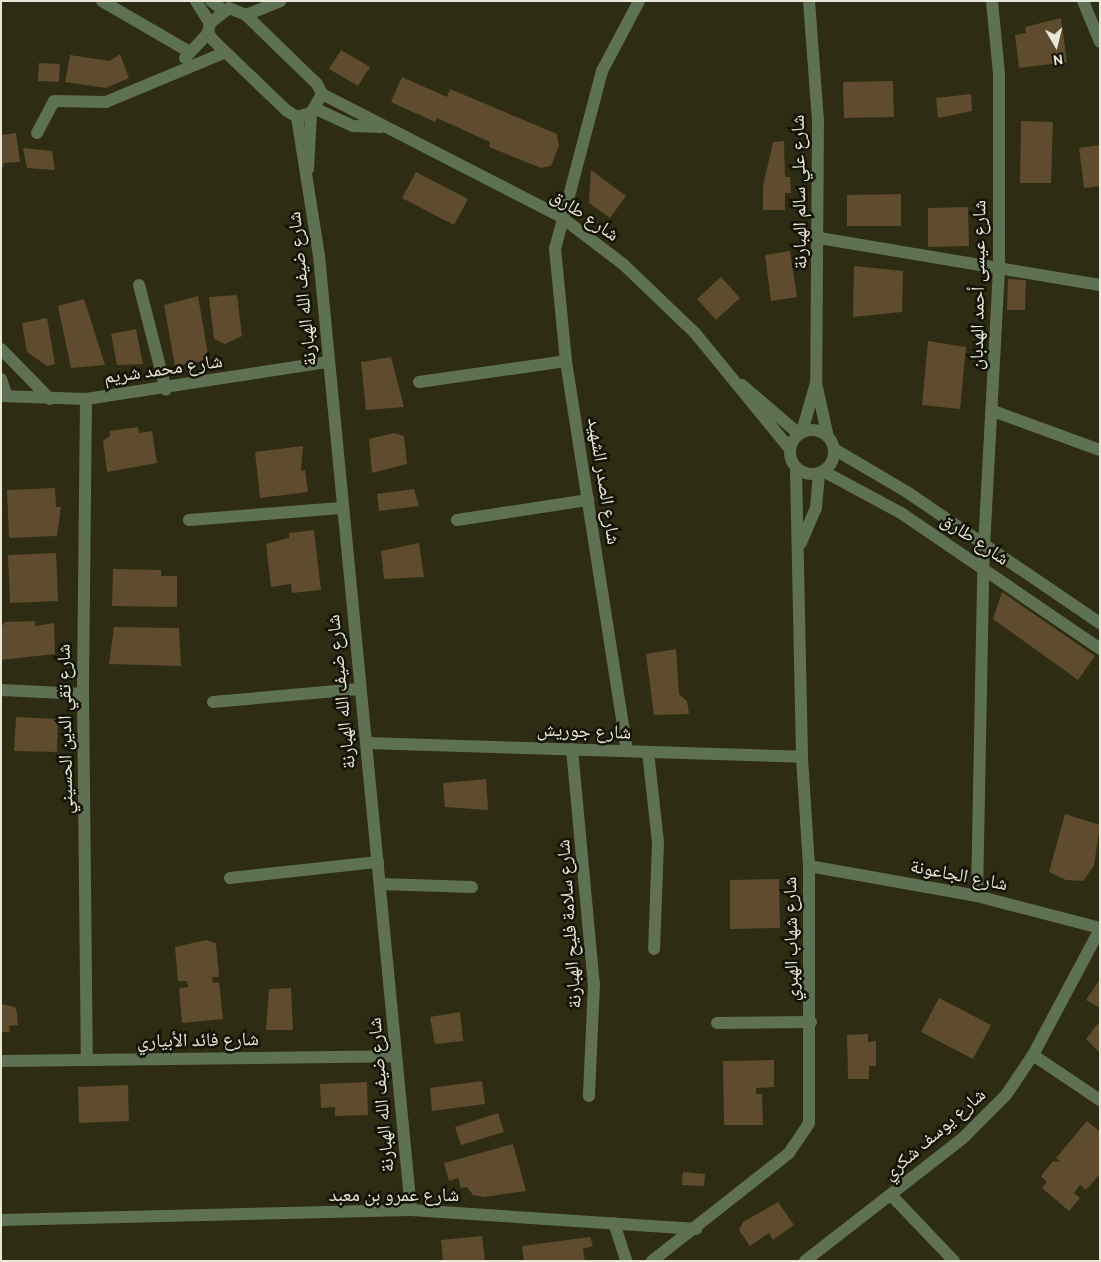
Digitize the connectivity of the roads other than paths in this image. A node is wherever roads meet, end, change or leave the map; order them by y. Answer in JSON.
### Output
{"nodes":[{"id":1,"x":102,"y":1,"type":"edge"},
{"id":2,"x":196,"y":1,"type":"edge"},
{"id":3,"x":211,"y":1,"type":"edge"},
{"id":4,"x":280,"y":1,"type":"edge"},
{"id":5,"x":639,"y":1,"type":"edge"},
{"id":6,"x":809,"y":1,"type":"edge"},
{"id":7,"x":992,"y":1,"type":"edge"},
{"id":8,"x":1082,"y":2,"type":"edge"},
{"id":9,"x":223,"y":10,"type":"junction"},
{"id":10,"x":246,"y":15,"type":"junction"},
{"id":11,"x":209,"y":28,"type":"junction"},
{"id":12,"x":1100,"y":42,"type":"edge"},
{"id":13,"x":188,"y":51,"type":"junction"},
{"id":14,"x":224,"y":52,"type":"junction"},
{"id":15,"x":179,"y":69,"type":"junction"},
{"id":16,"x":322,"y":94,"type":"junction"},
{"id":17,"x":314,"y":111,"type":"junction"},
{"id":18,"x":297,"y":116,"type":"junction"},
{"id":19,"x":381,"y":127,"type":"junction"},
{"id":20,"x":37,"y":133,"type":"dead end"},
{"id":21,"x":308,"y":169,"type":"junction"},
{"id":22,"x":561,"y":216,"type":"junction"},
{"id":23,"x":818,"y":238,"type":"junction"},
{"id":24,"x":999,"y":267,"type":"junction"},
{"id":25,"x":139,"y":285,"type":"dead end"},
{"id":26,"x":1100,"y":285,"type":"edge"},
{"id":27,"x":1,"y":349,"type":"edge"},
{"id":28,"x":566,"y":361,"type":"junction"},
{"id":29,"x":328,"y":362,"type":"junction"},
{"id":30,"x":1,"y":379,"type":"edge"},
{"id":31,"x":735,"y":379,"type":"junction"},
{"id":32,"x":419,"y":382,"type":"dead end"},
{"id":33,"x":816,"y":383,"type":"junction"},
{"id":34,"x":166,"y":390,"type":"junction"},
{"id":35,"x":4,"y":396,"type":"edge"},
{"id":36,"x":50,"y":399,"type":"junction"},
{"id":37,"x":86,"y":399,"type":"junction"},
{"id":38,"x":994,"y":411,"type":"junction"},
{"id":39,"x":801,"y":433,"type":"junction"},
{"id":40,"x":828,"y":436,"type":"junction"},
{"id":41,"x":790,"y":449,"type":"junction"},
{"id":42,"x":834,"y":449,"type":"junction"},
{"id":43,"x":1100,"y":450,"type":"edge"},
{"id":44,"x":796,"y":468,"type":"junction"},
{"id":45,"x":821,"y":472,"type":"junction"},
{"id":46,"x":588,"y":500,"type":"junction"},
{"id":47,"x":341,"y":508,"type":"junction"},
{"id":48,"x":189,"y":520,"type":"dead end"},
{"id":49,"x":457,"y":520,"type":"dead end"},
{"id":50,"x":801,"y":543,"type":"junction"},
{"id":51,"x":984,"y":546,"type":"junction"},
{"id":52,"x":986,"y":569,"type":"junction"},
{"id":53,"x":1100,"y":623,"type":"edge"},
{"id":54,"x":1100,"y":649,"type":"edge"},
{"id":55,"x":358,"y":689,"type":"junction"},
{"id":56,"x":1,"y":690,"type":"edge"},
{"id":57,"x":82,"y":694,"type":"junction"},
{"id":58,"x":214,"y":702,"type":"dead end"},
{"id":59,"x":366,"y":742,"type":"junction"},
{"id":60,"x":572,"y":749,"type":"junction"},
{"id":61,"x":627,"y":751,"type":"junction"},
{"id":62,"x":648,"y":752,"type":"junction"},
{"id":63,"x":802,"y":757,"type":"junction"},
{"id":64,"x":378,"y":862,"type":"junction"},
{"id":65,"x":809,"y":866,"type":"junction"},
{"id":66,"x":230,"y":878,"type":"dead end"},
{"id":67,"x":381,"y":884,"type":"junction"},
{"id":68,"x":472,"y":887,"type":"dead end"},
{"id":69,"x":977,"y":896,"type":"junction"},
{"id":70,"x":1100,"y":928,"type":"edge"},
{"id":71,"x":654,"y":949,"type":"dead end"},
{"id":72,"x":811,"y":1022,"type":"junction"},
{"id":73,"x":717,"y":1023,"type":"dead end"},
{"id":74,"x":395,"y":1056,"type":"junction"},
{"id":75,"x":1033,"y":1056,"type":"junction"},
{"id":76,"x":87,"y":1060,"type":"junction"},
{"id":77,"x":1,"y":1061,"type":"edge"},
{"id":78,"x":589,"y":1096,"type":"dead end"},
{"id":79,"x":1100,"y":1100,"type":"edge"},
{"id":80,"x":892,"y":1195,"type":"junction"},
{"id":81,"x":411,"y":1210,"type":"junction"},
{"id":82,"x":1,"y":1220,"type":"edge"},
{"id":83,"x":614,"y":1223,"type":"junction"},
{"id":84,"x":696,"y":1229,"type":"junction"},
{"id":85,"x":626,"y":1261,"type":"edge"},
{"id":86,"x":652,"y":1261,"type":"edge"},
{"id":87,"x":805,"y":1261,"type":"edge"},
{"id":88,"x":954,"y":1261,"type":"edge"}],
"edges":[{"from":1,"to":13,"type":"street"},
{"from":2,"to":11,"type":"street"},
{"from":3,"to":9,"type":"street"},
{"from":4,"to":10,"type":"street"},
{"from":5,"to":22,"type":"street","name":"شارع الصدر الشهيد"},
{"from":6,"to":23,"type":"street","name":"شارع علي سالم الهبارنة"},
{"from":7,"to":24,"type":"street","name":"شارع عيسى أحمد الهدبان"},
{"from":8,"to":12,"type":"street"},
{"from":9,"to":10,"type":"street"},
{"from":9,"to":11,"type":"street"},
{"from":10,"to":16,"type":"street","name":"شارع طارق"},
{"from":11,"to":13,"type":"street"},
{"from":11,"to":14,"type":"street"},
{"from":13,"to":15,"type":"street"},
{"from":14,"to":15,"type":"street"},
{"from":14,"to":18,"type":"street"},
{"from":15,"to":20,"type":"street"},
{"from":16,"to":17,"type":"street"},
{"from":16,"to":19,"type":"street","name":"شارع طارق"},
{"from":17,"to":18,"type":"street"},
{"from":17,"to":19,"type":"street","name":"شارع طارق"},
{"from":17,"to":21,"type":"street","name":"شارع ضيف الله الهبارنة"},
{"from":18,"to":21,"type":"street","name":"شارع ضيف الله الهبارنة"},
{"from":19,"to":22,"type":"street","name":"شارع طارق"},
{"from":21,"to":29,"type":"street","name":"شارع ضيف الله الهبارنة"},
{"from":22,"to":28,"type":"street","name":"شارع الصدر الشهيد"},
{"from":22,"to":31,"type":"street","name":"شارع طارق"},
{"from":23,"to":24,"type":"street"},
{"from":23,"to":33,"type":"street","name":"شارع علي سالم الهبارنة"},
{"from":24,"to":26,"type":"street"},
{"from":24,"to":38,"type":"street","name":"شارع عيسى أحمد الهدبان"},
{"from":25,"to":34,"type":"street"},
{"from":27,"to":36,"type":"street"},
{"from":28,"to":32,"type":"street"},
{"from":28,"to":46,"type":"street","name":"شارع الصدر الشهيد"},
{"from":29,"to":34,"type":"street","name":"شارع محمد شريم"},
{"from":29,"to":47,"type":"street","name":"شارع ضيف الله الهبارنة"},
{"from":30,"to":35,"type":"street"},
{"from":31,"to":39,"type":"street","name":"شارع طارق"},
{"from":31,"to":41,"type":"street","name":"شارع طارق"},
{"from":33,"to":39,"type":"street","name":"شارع علي سالم الهبارنة"},
{"from":33,"to":40,"type":"street","name":"شارع علي سالم الهبارنة"},
{"from":34,"to":37,"type":"street","name":"شارع محمد شريم"},
{"from":35,"to":36,"type":"street","name":"شارع محمد شريم"},
{"from":36,"to":37,"type":"street","name":"شارع محمد شريم"},
{"from":37,"to":57,"type":"street","name":"شارع تقي الدين الحسيني"},
{"from":38,"to":43,"type":"street"},
{"from":38,"to":51,"type":"street","name":"شارع عيسى أحمد الهدبان"},
{"from":39,"to":40,"type":"street"},
{"from":39,"to":41,"type":"street"},
{"from":40,"to":42,"type":"street"},
{"from":41,"to":44,"type":"street"},
{"from":42,"to":45,"type":"street"},
{"from":42,"to":51,"type":"street","name":"شارع طارق"},
{"from":44,"to":45,"type":"street"},
{"from":44,"to":50,"type":"street","name":"شارع شهاب الهبري"},
{"from":45,"to":50,"type":"street","name":"شارع شهاب الهبري"},
{"from":45,"to":52,"type":"street","name":"شارع طارق"},
{"from":46,"to":49,"type":"street"},
{"from":46,"to":61,"type":"street","name":"شارع الصدر الشهيد"},
{"from":47,"to":48,"type":"street"},
{"from":47,"to":55,"type":"street","name":"شارع ضيف الله الهبارنة"},
{"from":50,"to":63,"type":"street","name":"شارع شهاب الهبري"},
{"from":51,"to":52,"type":"street","name":"شارع عيسى أحمد الهدبان"},
{"from":51,"to":53,"type":"street","name":"شارع طارق"},
{"from":52,"to":54,"type":"street","name":"شارع طارق"},
{"from":52,"to":69,"type":"street","name":"شارع عيسى أحمد الهدبان"},
{"from":55,"to":58,"type":"street"},
{"from":55,"to":59,"type":"street","name":"شارع ضيف الله الهبارنة"},
{"from":56,"to":57,"type":"street"},
{"from":57,"to":76,"type":"street","name":"شارع تقي الدين الحسيني"},
{"from":59,"to":60,"type":"street","name":"شارع جوريش"},
{"from":59,"to":64,"type":"street","name":"شارع ضيف الله الهبارنة"},
{"from":60,"to":61,"type":"street","name":"شارع جوريش"},
{"from":60,"to":78,"type":"street","name":"شارع سلامة فليح الهبارنة"},
{"from":61,"to":62,"type":"street","name":"شارع جوريش"},
{"from":62,"to":63,"type":"street","name":"شارع جوريش"},
{"from":62,"to":71,"type":"street"},
{"from":63,"to":65,"type":"street","name":"شارع شهاب الهبري"},
{"from":64,"to":66,"type":"street"},
{"from":64,"to":67,"type":"street","name":"شارع ضيف الله الهبارنة"},
{"from":65,"to":69,"type":"street","name":"شارع الجاعونة"},
{"from":65,"to":72,"type":"street","name":"شارع شهاب الهبري"},
{"from":67,"to":68,"type":"street"},
{"from":67,"to":74,"type":"street","name":"شارع ضيف الله الهبارنة"},
{"from":69,"to":70,"type":"street","name":"شارع الجاعونة"},
{"from":70,"to":75,"type":"street","name":"شارع يوسف شكري"},
{"from":72,"to":73,"type":"street"},
{"from":72,"to":84,"type":"street","name":"شارع شهاب الهبري"},
{"from":74,"to":76,"type":"street","name":"شارع فائد الأبياري"},
{"from":74,"to":81,"type":"street","name":"شارع ضيف الله الهبارنة"},
{"from":75,"to":79,"type":"street"},
{"from":75,"to":80,"type":"street","name":"شارع يوسف شكري"},
{"from":76,"to":77,"type":"street","name":"شارع فائد الأبياري"},
{"from":80,"to":87,"type":"street","name":"شارع يوسف شكري"},
{"from":80,"to":88,"type":"street"},
{"from":81,"to":82,"type":"street","name":"شارع عمرو بن معبد"},
{"from":81,"to":83,"type":"street","name":"شارع عمرو بن معبد"},
{"from":83,"to":84,"type":"street","name":"شارع عمرو بن معبد"},
{"from":83,"to":85,"type":"street"},
{"from":84,"to":86,"type":"street","name":"شارع شهاب الهبري"}]}
